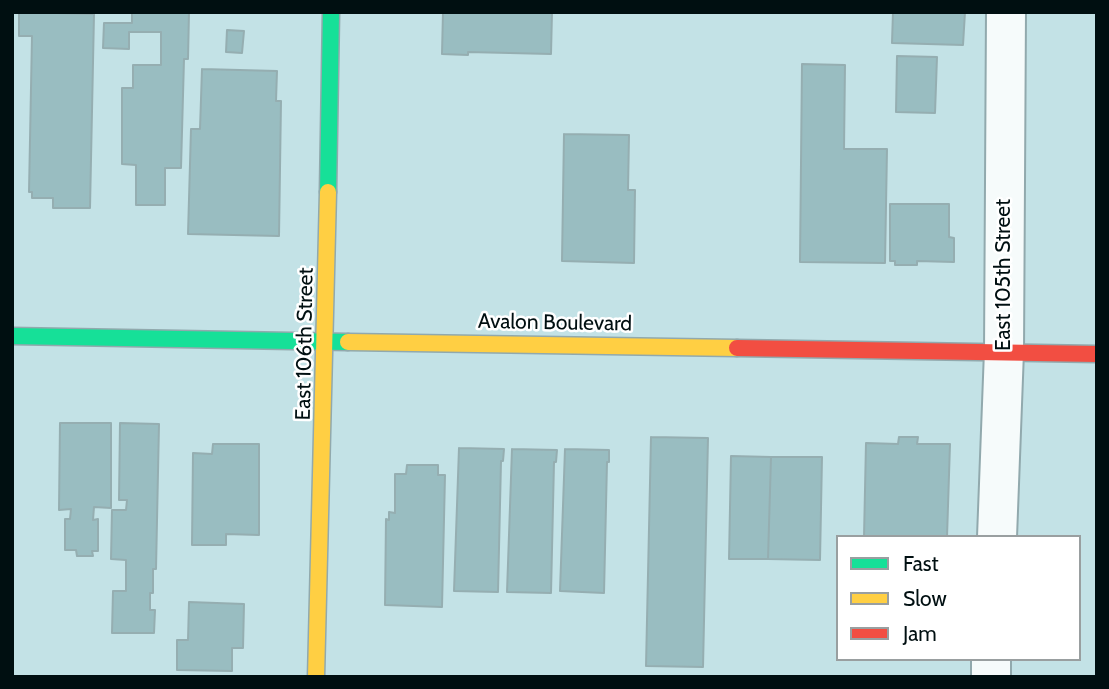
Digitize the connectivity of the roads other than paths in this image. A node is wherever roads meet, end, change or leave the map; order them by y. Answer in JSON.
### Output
{"nodes":[{"id":1,"x":331,"y":12,"type":"edge"},
{"id":2,"x":1006,"y":12,"type":"edge"},
{"id":3,"x":12,"y":336,"type":"edge"},
{"id":4,"x":326,"y":340,"type":"junction"},
{"id":5,"x":1004,"y":351,"type":"junction"},
{"id":6,"x":1097,"y":354,"type":"edge"},
{"id":7,"x":996,"y":535,"type":"edge"},
{"id":8,"x":316,"y":677,"type":"edge"}],
"edges":[{"from":1,"to":4,"type":"main road","name":"East 106th Street"},
{"from":2,"to":5,"type":"street","name":"East 105th Street"},
{"from":3,"to":4,"type":"main road","name":"Avalon Boulevard"},
{"from":4,"to":5,"type":"main road","name":"Avalon Boulevard"},
{"from":4,"to":8,"type":"main road","name":"East 106th Street"},
{"from":5,"to":6,"type":"main road","name":"Avalon Boulevard"},
{"from":5,"to":7,"type":"street","name":"East 105th Street"}]}
